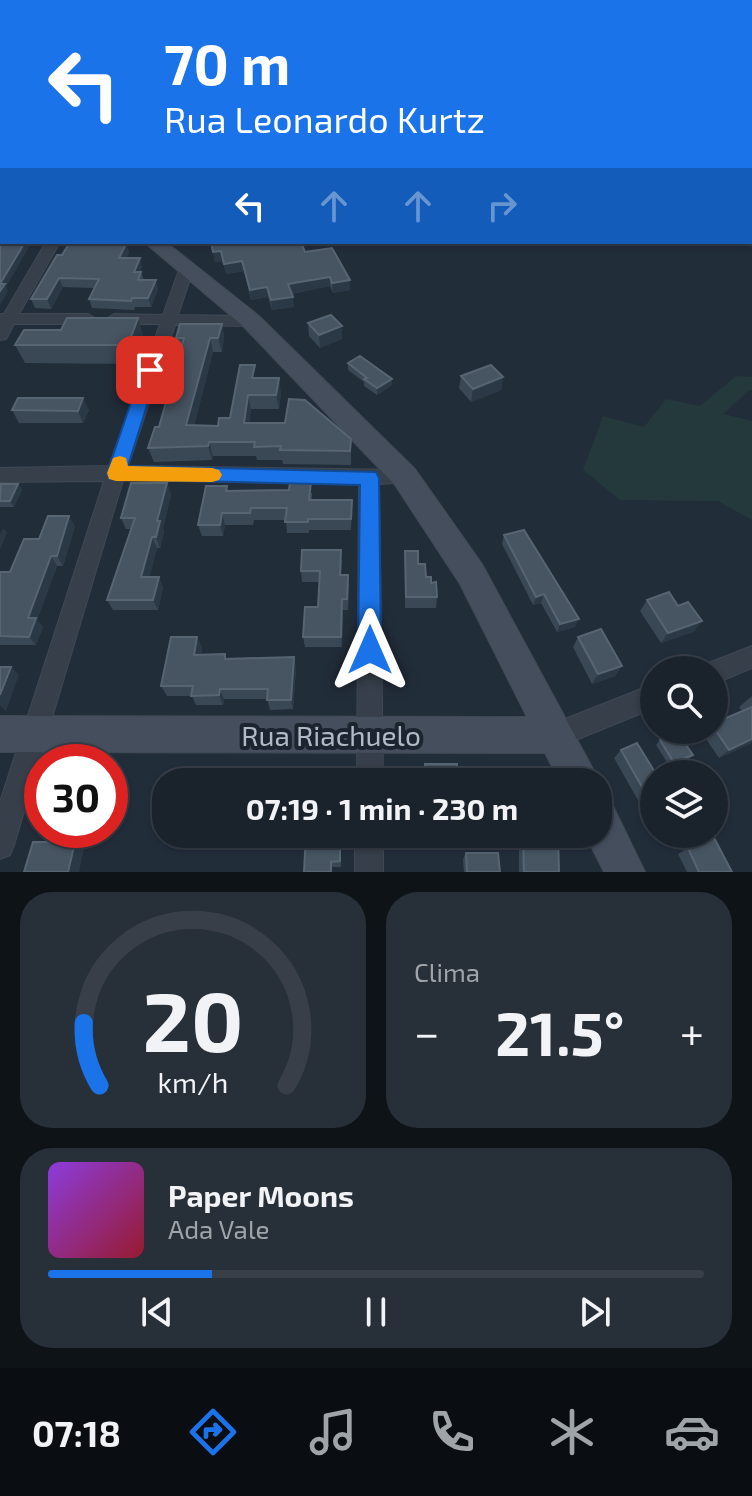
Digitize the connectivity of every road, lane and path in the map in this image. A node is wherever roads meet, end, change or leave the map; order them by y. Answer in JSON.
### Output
{"nodes":[{"id":1,"x":52,"y":244,"type":"edge"},
{"id":2,"x":156,"y":244,"type":"edge"},
{"id":3,"x":186,"y":270,"type":"junction"},
{"id":4,"x":5,"y":318,"type":"edge"},
{"id":5,"x":167,"y":319,"type":"junction"},
{"id":6,"x":251,"y":321,"type":"junction"},
{"id":7,"x":0,"y":335,"type":"edge"},
{"id":8,"x":116,"y":473,"type":"junction"},
{"id":9,"x":0,"y":475,"type":"edge"},
{"id":10,"x":405,"y":477,"type":"junction"},
{"id":11,"x":369,"y":478,"type":"junction"},
{"id":12,"x":752,"y":657,"type":"edge"},
{"id":13,"x":728,"y":666,"type":"edge"},
{"id":14,"x":640,"y":702,"type":"edge"},
{"id":15,"x":0,"y":734,"type":"edge"},
{"id":16,"x":37,"y":734,"type":"junction"},
{"id":17,"x":556,"y":735,"type":"junction"},
{"id":18,"x":370,"y":737,"type":"junction"},
{"id":19,"x":370,"y":768,"type":"edge"},
{"id":20,"x":573,"y":768,"type":"edge"},
{"id":21,"x":0,"y":845,"type":"edge"},
{"id":22,"x":612,"y":846,"type":"edge"},
{"id":23,"x":369,"y":848,"type":"edge"},
{"id":24,"x":369,"y":872,"type":"edge"},
{"id":25,"x":625,"y":872,"type":"edge"}],
"edges":[{"from":1,"to":4,"type":"street"},
{"from":2,"to":3,"type":"street"},
{"from":3,"to":5,"type":"street"},
{"from":3,"to":6,"type":"street"},
{"from":4,"to":5,"type":"street"},
{"from":4,"to":7,"type":"street"},
{"from":5,"to":6,"type":"street"},
{"from":5,"to":8,"type":"street"},
{"from":6,"to":10,"type":"street"},
{"from":8,"to":9,"type":"street"},
{"from":8,"to":11,"type":"street"},
{"from":8,"to":16,"type":"street"},
{"from":10,"to":11,"type":"street"},
{"from":10,"to":17,"type":"street"},
{"from":11,"to":18,"type":"street"},
{"from":12,"to":13,"type":"street"},
{"from":14,"to":17,"type":"street","name":"Rua Riachuelo"},
{"from":15,"to":16,"type":"street","name":"Rua Riachuelo"},
{"from":16,"to":18,"type":"street","name":"Rua Riachuelo"},
{"from":16,"to":21,"type":"street"},
{"from":17,"to":18,"type":"street","name":"Rua Riachuelo"},
{"from":17,"to":20,"type":"street"},
{"from":18,"to":19,"type":"street"},
{"from":22,"to":25,"type":"street"},
{"from":23,"to":24,"type":"street"}]}
